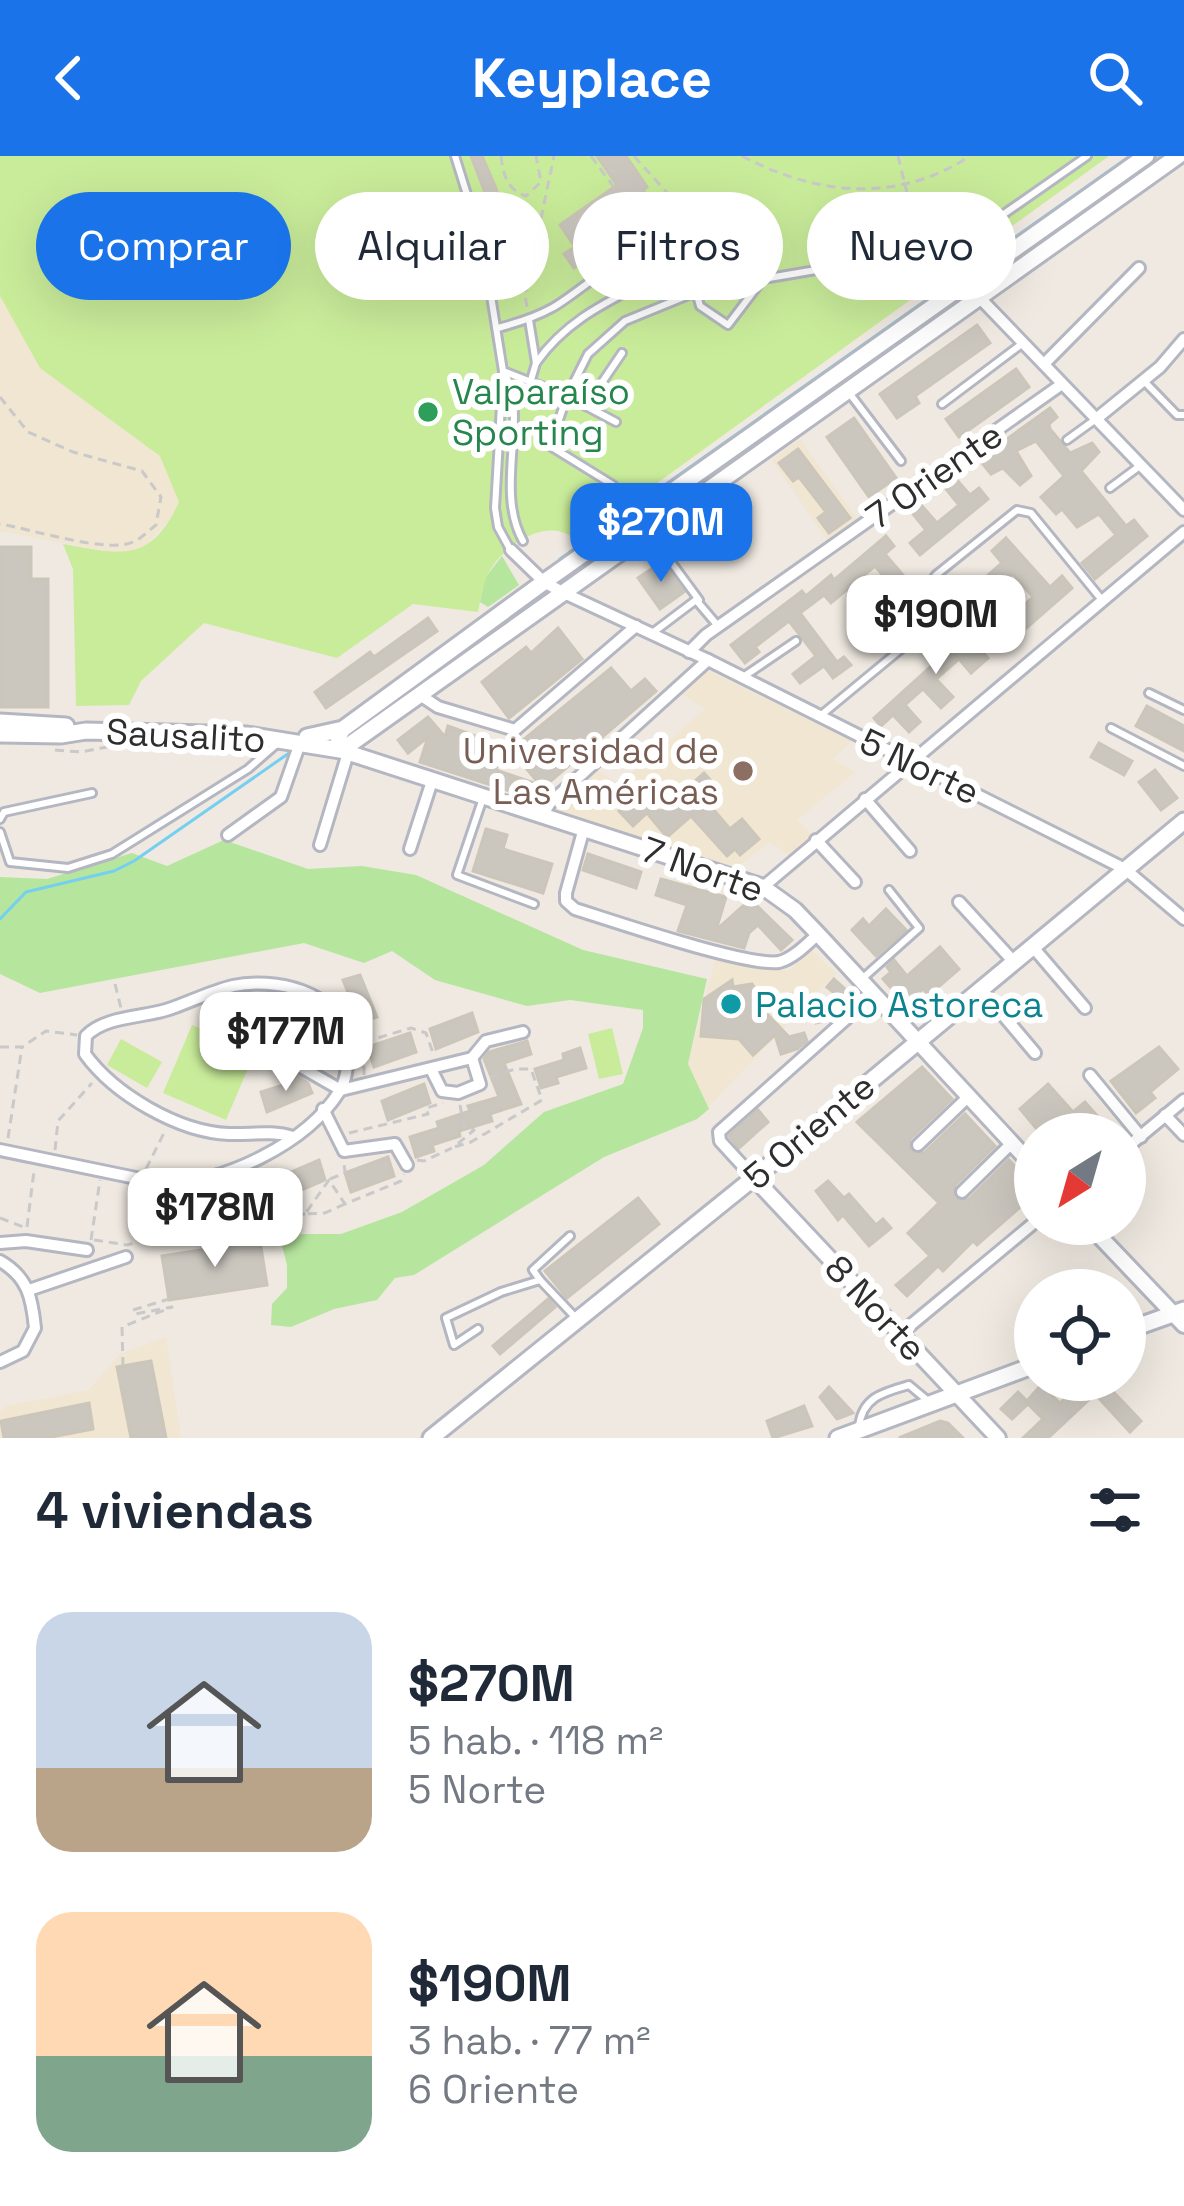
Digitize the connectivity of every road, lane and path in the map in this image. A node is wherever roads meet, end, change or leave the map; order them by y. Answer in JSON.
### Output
{"nodes":[{"id":1,"x":455,"y":156,"type":"edge"},
{"id":2,"x":500,"y":156,"type":"edge"},
{"id":3,"x":536,"y":156,"type":"edge"},
{"id":4,"x":554,"y":156,"type":"edge"},
{"id":5,"x":591,"y":156,"type":"edge"},
{"id":6,"x":634,"y":156,"type":"edge"},
{"id":7,"x":742,"y":156,"type":"edge"},
{"id":8,"x":898,"y":156,"type":"edge"},
{"id":9,"x":970,"y":156,"type":"edge"},
{"id":10,"x":1087,"y":156,"type":"edge"},
{"id":11,"x":1146,"y":156,"type":"edge"},
{"id":12,"x":1178,"y":156,"type":"edge"},
{"id":13,"x":905,"y":187,"type":"junction"},
{"id":14,"x":617,"y":192,"type":"edge"},
{"id":15,"x":668,"y":192,"type":"edge"},
{"id":16,"x":906,"y":192,"type":"edge"},
{"id":17,"x":1016,"y":206,"type":"edge"},
{"id":18,"x":1016,"y":254,"type":"edge"},
{"id":19,"x":1016,"y":259,"type":"edge"},
{"id":20,"x":1139,"y":268,"type":"dead end"},
{"id":21,"x":573,"y":294,"type":"edge"},
{"id":22,"x":606,"y":300,"type":"edge"},
{"id":23,"x":677,"y":300,"type":"edge"},
{"id":24,"x":698,"y":300,"type":"edge"},
{"id":25,"x":747,"y":300,"type":"edge"},
{"id":26,"x":954,"y":300,"type":"edge"},
{"id":27,"x":957,"y":300,"type":"edge"},
{"id":28,"x":983,"y":300,"type":"edge"},
{"id":29,"x":529,"y":320,"type":"junction"},
{"id":30,"x":498,"y":328,"type":"junction"},
{"id":31,"x":1184,"y":339,"type":"edge"},
{"id":32,"x":1024,"y":343,"type":"junction"},
{"id":33,"x":622,"y":353,"type":"dead end"},
{"id":34,"x":536,"y":363,"type":"junction"},
{"id":35,"x":1044,"y":364,"type":"junction"},
{"id":36,"x":503,"y":371,"type":"junction"},
{"id":37,"x":531,"y":380,"type":"junction"},
{"id":38,"x":1144,"y":380,"type":"junction"},
{"id":39,"x":1062,"y":384,"type":"junction"},
{"id":40,"x":848,"y":392,"type":"junction"},
{"id":41,"x":567,"y":396,"type":"junction"},
{"id":42,"x":0,"y":397,"type":"edge"},
{"id":43,"x":943,"y":404,"type":"dead end"},
{"id":44,"x":586,"y":406,"type":"junction"},
{"id":45,"x":1184,"y":416,"type":"edge"},
{"id":46,"x":1096,"y":419,"type":"junction"},
{"id":47,"x":616,"y":422,"type":"dead end"},
{"id":48,"x":1067,"y":440,"type":"dead end"},
{"id":49,"x":902,"y":460,"type":"dead end"},
{"id":50,"x":1141,"y":465,"type":"junction"},
{"id":51,"x":614,"y":485,"type":"dead end"},
{"id":52,"x":1109,"y":488,"type":"dead end"},
{"id":53,"x":1182,"y":504,"type":"edge"},
{"id":54,"x":0,"y":524,"type":"edge"},
{"id":55,"x":1184,"y":532,"type":"edge"},
{"id":56,"x":523,"y":541,"type":"joint"},
{"id":57,"x":511,"y":550,"type":"joint"},
{"id":58,"x":664,"y":551,"type":"dead end"},
{"id":59,"x":523,"y":558,"type":"junction"},
{"id":60,"x":544,"y":581,"type":"junction"},
{"id":61,"x":564,"y":593,"type":"junction"},
{"id":62,"x":1102,"y":599,"type":"junction"},
{"id":63,"x":699,"y":600,"type":"junction"},
{"id":64,"x":636,"y":626,"type":"junction"},
{"id":65,"x":718,"y":626,"type":"junction"},
{"id":66,"x":651,"y":634,"type":"junction"},
{"id":67,"x":796,"y":641,"type":"dead end"},
{"id":68,"x":689,"y":652,"type":"junction"},
{"id":69,"x":708,"y":660,"type":"junction"},
{"id":70,"x":742,"y":677,"type":"junction"},
{"id":71,"x":1149,"y":693,"type":"dead end"},
{"id":72,"x":423,"y":697,"type":"junction"},
{"id":73,"x":1184,"y":710,"type":"edge"},
{"id":74,"x":820,"y":716,"type":"junction"},
{"id":75,"x":0,"y":722,"type":"edge"},
{"id":76,"x":1112,"y":728,"type":"dead end"},
{"id":77,"x":343,"y":729,"type":"junction"},
{"id":78,"x":86,"y":731,"type":"junction"},
{"id":79,"x":0,"y":734,"type":"edge"},
{"id":80,"x":289,"y":740,"type":"junction"},
{"id":81,"x":344,"y":751,"type":"junction"},
{"id":82,"x":910,"y":760,"type":"junction"},
{"id":83,"x":1184,"y":766,"type":"edge"},
{"id":84,"x":432,"y":781,"type":"junction"},
{"id":85,"x":92,"y":793,"type":"dead end"},
{"id":86,"x":483,"y":797,"type":"junction"},
{"id":87,"x":865,"y":799,"type":"junction"},
{"id":88,"x":542,"y":816,"type":"junction"},
{"id":89,"x":0,"y":818,"type":"edge"},
{"id":90,"x":1184,"y":820,"type":"edge"},
{"id":91,"x":584,"y":828,"type":"junction"},
{"id":92,"x":0,"y":832,"type":"edge"},
{"id":93,"x":228,"y":835,"type":"dead end"},
{"id":94,"x":816,"y":841,"type":"junction"},
{"id":95,"x":320,"y":845,"type":"dead end"},
{"id":96,"x":410,"y":849,"type":"dead end"},
{"id":97,"x":910,"y":850,"type":"dead end"},
{"id":98,"x":1125,"y":869,"type":"junction"},
{"id":99,"x":855,"y":882,"type":"dead end"},
{"id":100,"x":763,"y":887,"type":"junction"},
{"id":101,"x":889,"y":890,"type":"dead end"},
{"id":102,"x":959,"y":902,"type":"dead end"},
{"id":103,"x":534,"y":904,"type":"dead end"},
{"id":104,"x":1184,"y":919,"type":"edge"},
{"id":105,"x":818,"y":934,"type":"junction"},
{"id":106,"x":1032,"y":946,"type":"junction"},
{"id":107,"x":1014,"y":962,"type":"junction"},
{"id":108,"x":861,"y":980,"type":"junction"},
{"id":109,"x":115,"y":984,"type":"dead end"},
{"id":110,"x":981,"y":989,"type":"junction"},
{"id":111,"x":874,"y":994,"type":"junction"},
{"id":112,"x":1084,"y":1008,"type":"dead end"},
{"id":113,"x":125,"y":1021,"type":"junction"},
{"id":114,"x":523,"y":1032,"type":"dead end"},
{"id":115,"x":86,"y":1036,"type":"junction"},
{"id":116,"x":916,"y":1042,"type":"junction"},
{"id":117,"x":0,"y":1047,"type":"edge"},
{"id":118,"x":22,"y":1047,"type":"junction"},
{"id":119,"x":348,"y":1047,"type":"junction"},
{"id":120,"x":1035,"y":1053,"type":"dead end"},
{"id":121,"x":472,"y":1058,"type":"junction"},
{"id":122,"x":292,"y":1062,"type":"dead end"},
{"id":123,"x":434,"y":1065,"type":"junction"},
{"id":124,"x":101,"y":1073,"type":"junction"},
{"id":125,"x":1090,"y":1075,"type":"dead end"},
{"id":126,"x":481,"y":1081,"type":"junction"},
{"id":127,"x":341,"y":1090,"type":"junction"},
{"id":128,"x":451,"y":1093,"type":"junction"},
{"id":129,"x":968,"y":1097,"type":"junction"},
{"id":130,"x":1184,"y":1100,"type":"edge"},
{"id":131,"x":323,"y":1108,"type":"junction"},
{"id":132,"x":1121,"y":1113,"type":"edge"},
{"id":133,"x":1165,"y":1115,"type":"junction"},
{"id":134,"x":171,"y":1118,"type":"junction"},
{"id":135,"x":1146,"y":1132,"type":"edge"},
{"id":136,"x":348,"y":1134,"type":"dead end"},
{"id":137,"x":1184,"y":1135,"type":"edge"},
{"id":138,"x":293,"y":1137,"type":"junction"},
{"id":139,"x":1012,"y":1143,"type":"joint"},
{"id":140,"x":918,"y":1145,"type":"dead end"},
{"id":141,"x":454,"y":1147,"type":"junction"},
{"id":142,"x":0,"y":1150,"type":"edge"},
{"id":143,"x":16,"y":1155,"type":"junction"},
{"id":144,"x":35,"y":1160,"type":"junction"},
{"id":145,"x":62,"y":1165,"type":"junction"},
{"id":146,"x":407,"y":1166,"type":"junction"},
{"id":147,"x":101,"y":1172,"type":"junction"},
{"id":148,"x":345,"y":1173,"type":"dead end"},
{"id":149,"x":754,"y":1178,"type":"junction"},
{"id":150,"x":328,"y":1180,"type":"junction"},
{"id":151,"x":149,"y":1182,"type":"junction"},
{"id":152,"x":962,"y":1192,"type":"dead end"},
{"id":153,"x":345,"y":1204,"type":"junction"},
{"id":154,"x":305,"y":1214,"type":"junction"},
{"id":155,"x":0,"y":1218,"type":"edge"},
{"id":156,"x":27,"y":1228,"type":"junction"},
{"id":157,"x":43,"y":1231,"type":"dead end"},
{"id":158,"x":570,"y":1236,"type":"dead end"},
{"id":159,"x":75,"y":1237,"type":"dead end"},
{"id":160,"x":1014,"y":1239,"type":"edge"},
{"id":161,"x":0,"y":1243,"type":"edge"},
{"id":162,"x":89,"y":1245,"type":"junction"},
{"id":163,"x":1109,"y":1245,"type":"edge"},
{"id":164,"x":126,"y":1257,"type":"dead end"},
{"id":165,"x":0,"y":1261,"type":"edge"},
{"id":166,"x":541,"y":1280,"type":"junction"},
{"id":167,"x":29,"y":1290,"type":"junction"},
{"id":168,"x":169,"y":1298,"type":"dead end"},
{"id":169,"x":1180,"y":1316,"type":"edge"},
{"id":170,"x":577,"y":1320,"type":"junction"},
{"id":171,"x":1146,"y":1325,"type":"edge"},
{"id":172,"x":478,"y":1329,"type":"dead end"},
{"id":173,"x":900,"y":1334,"type":"junction"},
{"id":174,"x":0,"y":1362,"type":"edge"},
{"id":175,"x":124,"y":1366,"type":"dead end"},
{"id":176,"x":1014,"y":1373,"type":"edge"},
{"id":177,"x":958,"y":1395,"type":"junction"},
{"id":178,"x":931,"y":1403,"type":"junction"},
{"id":179,"x":859,"y":1430,"type":"junction"},
{"id":180,"x":431,"y":1438,"type":"edge"},
{"id":181,"x":838,"y":1438,"type":"edge"},
{"id":182,"x":998,"y":1438,"type":"edge"}],
"edges":[{"from":1,"to":30,"type":"lane"},
{"from":2,"to":3,"type":"path"},
{"from":4,"to":29,"type":"path"},
{"from":5,"to":14,"type":"path"},
{"from":6,"to":15,"type":"path"},
{"from":7,"to":13,"type":"path"},
{"from":8,"to":13,"type":"path"},
{"from":9,"to":13,"type":"path"},
{"from":10,"to":17,"type":"lane"},
{"from":11,"to":18,"type":"main road"},
{"from":12,"to":19,"type":"main road"},
{"from":13,"to":16,"type":"path"},
{"from":20,"to":35,"type":"street"},
{"from":21,"to":29,"type":"lane"},
{"from":22,"to":34,"type":"lane"},
{"from":23,"to":41,"type":"lane"},
{"from":24,"to":25,"type":"lane"},
{"from":26,"to":60,"type":"main road"},
{"from":27,"to":40,"type":"main road"},
{"from":28,"to":32,"type":"street"},
{"from":29,"to":30,"type":"lane"},
{"from":29,"to":34,"type":"lane"},
{"from":30,"to":36,"type":"lane"},
{"from":31,"to":38,"type":"street"},
{"from":32,"to":35,"type":"street"},
{"from":32,"to":43,"type":"lane"},
{"from":33,"to":44,"type":"lane"},
{"from":34,"to":37,"type":"lane"},
{"from":35,"to":39,"type":"street"},
{"from":36,"to":37,"type":"lane"},
{"from":36,"to":56,"type":"lane"},
{"from":36,"to":57,"type":"lane"},
{"from":37,"to":41,"type":"lane"},
{"from":38,"to":45,"type":"lane"},
{"from":38,"to":46,"type":"street"},
{"from":39,"to":46,"type":"street"},
{"from":39,"to":65,"type":"street","name":"7 Oriente"},
{"from":40,"to":49,"type":"lane"},
{"from":40,"to":61,"type":"main road"},
{"from":41,"to":44,"type":"lane"},
{"from":41,"to":51,"type":"lane"},
{"from":42,"to":54,"type":"path"},
{"from":44,"to":47,"type":"lane"},
{"from":46,"to":48,"type":"lane"},
{"from":46,"to":50,"type":"street"},
{"from":50,"to":52,"type":"lane"},
{"from":50,"to":53,"type":"street"},
{"from":55,"to":62,"type":"street"},
{"from":56,"to":59,"type":"street"},
{"from":57,"to":59,"type":"street","name":"5 Norte"},
{"from":58,"to":63,"type":"lane"},
{"from":59,"to":60,"type":"street","name":"5 Norte"},
{"from":60,"to":61,"type":"street","name":"5 Norte"},
{"from":60,"to":77,"type":"main road"},
{"from":61,"to":64,"type":"street","name":"5 Norte"},
{"from":61,"to":72,"type":"main road"},
{"from":62,"to":74,"type":"lane"},
{"from":62,"to":82,"type":"street"},
{"from":63,"to":65,"type":"lane"},
{"from":63,"to":66,"type":"lane"},
{"from":64,"to":66,"type":"street","name":"5 Norte"},
{"from":64,"to":72,"type":"street"},
{"from":65,"to":68,"type":"street","name":"7 Oriente"},
{"from":66,"to":68,"type":"street","name":"5 Norte"},
{"from":67,"to":70,"type":"lane"},
{"from":68,"to":69,"type":"street","name":"5 Norte"},
{"from":69,"to":70,"type":"street","name":"5 Norte"},
{"from":69,"to":88,"type":"street"},
{"from":70,"to":74,"type":"street","name":"5 Norte"},
{"from":71,"to":73,"type":"lane"},
{"from":72,"to":81,"type":"main road"},
{"from":74,"to":82,"type":"street","name":"5 Norte"},
{"from":75,"to":78,"type":"main road","name":"Sausalito"},
{"from":76,"to":83,"type":"lane"},
{"from":77,"to":80,"type":"main road","name":"Sausalito"},
{"from":77,"to":81,"type":"street"},
{"from":78,"to":79,"type":"main road","name":"Sausalito"},
{"from":78,"to":80,"type":"main road","name":"Sausalito"},
{"from":80,"to":81,"type":"main road","name":"Sausalito"},
{"from":80,"to":92,"type":"lane"},
{"from":80,"to":93,"type":"street"},
{"from":81,"to":84,"type":"street","name":"7 Norte"},
{"from":81,"to":95,"type":"street"},
{"from":82,"to":87,"type":"street"},
{"from":82,"to":98,"type":"street","name":"5 Norte"},
{"from":84,"to":86,"type":"street","name":"7 Norte"},
{"from":84,"to":96,"type":"street"},
{"from":85,"to":89,"type":"lane"},
{"from":86,"to":88,"type":"street","name":"7 Norte"},
{"from":86,"to":103,"type":"lane"},
{"from":87,"to":94,"type":"street"},
{"from":87,"to":97,"type":"street"},
{"from":88,"to":91,"type":"street","name":"7 Norte"},
{"from":90,"to":98,"type":"main road","name":"5 Oriente"},
{"from":91,"to":100,"type":"street","name":"7 Norte"},
{"from":91,"to":105,"type":"street"},
{"from":94,"to":99,"type":"street"},
{"from":94,"to":100,"type":"street"},
{"from":98,"to":104,"type":"street","name":"5 Norte"},
{"from":98,"to":106,"type":"main road","name":"5 Oriente"},
{"from":100,"to":105,"type":"street","name":"7 Norte"},
{"from":101,"to":108,"type":"lane"},
{"from":102,"to":107,"type":"street"},
{"from":105,"to":108,"type":"street","name":"7 Norte"},
{"from":106,"to":107,"type":"main road","name":"5 Oriente"},
{"from":106,"to":112,"type":"street"},
{"from":107,"to":110,"type":"main road","name":"5 Oriente"},
{"from":108,"to":111,"type":"street","name":"7 Norte"},
{"from":109,"to":113,"type":"path"},
{"from":110,"to":116,"type":"main road","name":"5 Oriente"},
{"from":110,"to":120,"type":"street"},
{"from":111,"to":116,"type":"street","name":"7 Norte"},
{"from":111,"to":149,"type":"street"},
{"from":113,"to":115,"type":"street"},
{"from":113,"to":119,"type":"street"},
{"from":114,"to":121,"type":"street"},
{"from":115,"to":118,"type":"path"},
{"from":115,"to":124,"type":"street"},
{"from":116,"to":129,"type":"street","name":"7 Norte"},
{"from":116,"to":149,"type":"main road","name":"5 Oriente"},
{"from":117,"to":118,"type":"path"},
{"from":118,"to":143,"type":"path"},
{"from":119,"to":123,"type":"path"},
{"from":119,"to":127,"type":"street"},
{"from":121,"to":123,"type":"street"},
{"from":121,"to":126,"type":"street"},
{"from":122,"to":127,"type":"street"},
{"from":123,"to":127,"type":"street"},
{"from":123,"to":128,"type":"street"},
{"from":124,"to":134,"type":"street"},
{"from":124,"to":145,"type":"path"},
{"from":125,"to":132,"type":"street"},
{"from":126,"to":128,"type":"street"},
{"from":126,"to":141,"type":"path"},
{"from":127,"to":131,"type":"street"},
{"from":128,"to":136,"type":"path"},
{"from":128,"to":141,"type":"path"},
{"from":129,"to":139,"type":"street","name":"7 Norte"},
{"from":129,"to":140,"type":"street"},
{"from":130,"to":133,"type":"street"},
{"from":131,"to":138,"type":"street"},
{"from":131,"to":146,"type":"street"},
{"from":133,"to":135,"type":"street"},
{"from":133,"to":137,"type":"street"},
{"from":134,"to":138,"type":"street"},
{"from":134,"to":151,"type":"path"},
{"from":138,"to":151,"type":"street"},
{"from":139,"to":152,"type":"street"},
{"from":141,"to":146,"type":"path"},
{"from":142,"to":143,"type":"street"},
{"from":143,"to":144,"type":"street"},
{"from":144,"to":145,"type":"street"},
{"from":144,"to":156,"type":"path"},
{"from":145,"to":147,"type":"street"},
{"from":146,"to":153,"type":"path"},
{"from":147,"to":151,"type":"street"},
{"from":147,"to":162,"type":"path"},
{"from":148,"to":150,"type":"path"},
{"from":149,"to":170,"type":"main road","name":"5 Oriente"},
{"from":149,"to":173,"type":"street","name":"8 Norte"},
{"from":150,"to":153,"type":"path"},
{"from":150,"to":154,"type":"path"},
{"from":153,"to":154,"type":"path"},
{"from":154,"to":162,"type":"path"},
{"from":155,"to":156,"type":"path"},
{"from":156,"to":157,"type":"path"},
{"from":158,"to":166,"type":"lane"},
{"from":159,"to":162,"type":"path"},
{"from":160,"to":173,"type":"street"},
{"from":161,"to":162,"type":"street"},
{"from":163,"to":169,"type":"street"},
{"from":164,"to":167,"type":"street"},
{"from":165,"to":167,"type":"street"},
{"from":166,"to":170,"type":"lane"},
{"from":166,"to":172,"type":"lane"},
{"from":167,"to":174,"type":"street"},
{"from":168,"to":175,"type":"path"},
{"from":169,"to":171,"type":"main road"},
{"from":170,"to":180,"type":"main road","name":"5 Oriente"},
{"from":173,"to":177,"type":"street","name":"8 Norte"},
{"from":176,"to":177,"type":"main road"},
{"from":177,"to":178,"type":"main road"},
{"from":177,"to":182,"type":"street","name":"8 Norte"},
{"from":178,"to":179,"type":"main road"},
{"from":178,"to":179,"type":"lane"},
{"from":179,"to":181,"type":"main road"}]}
